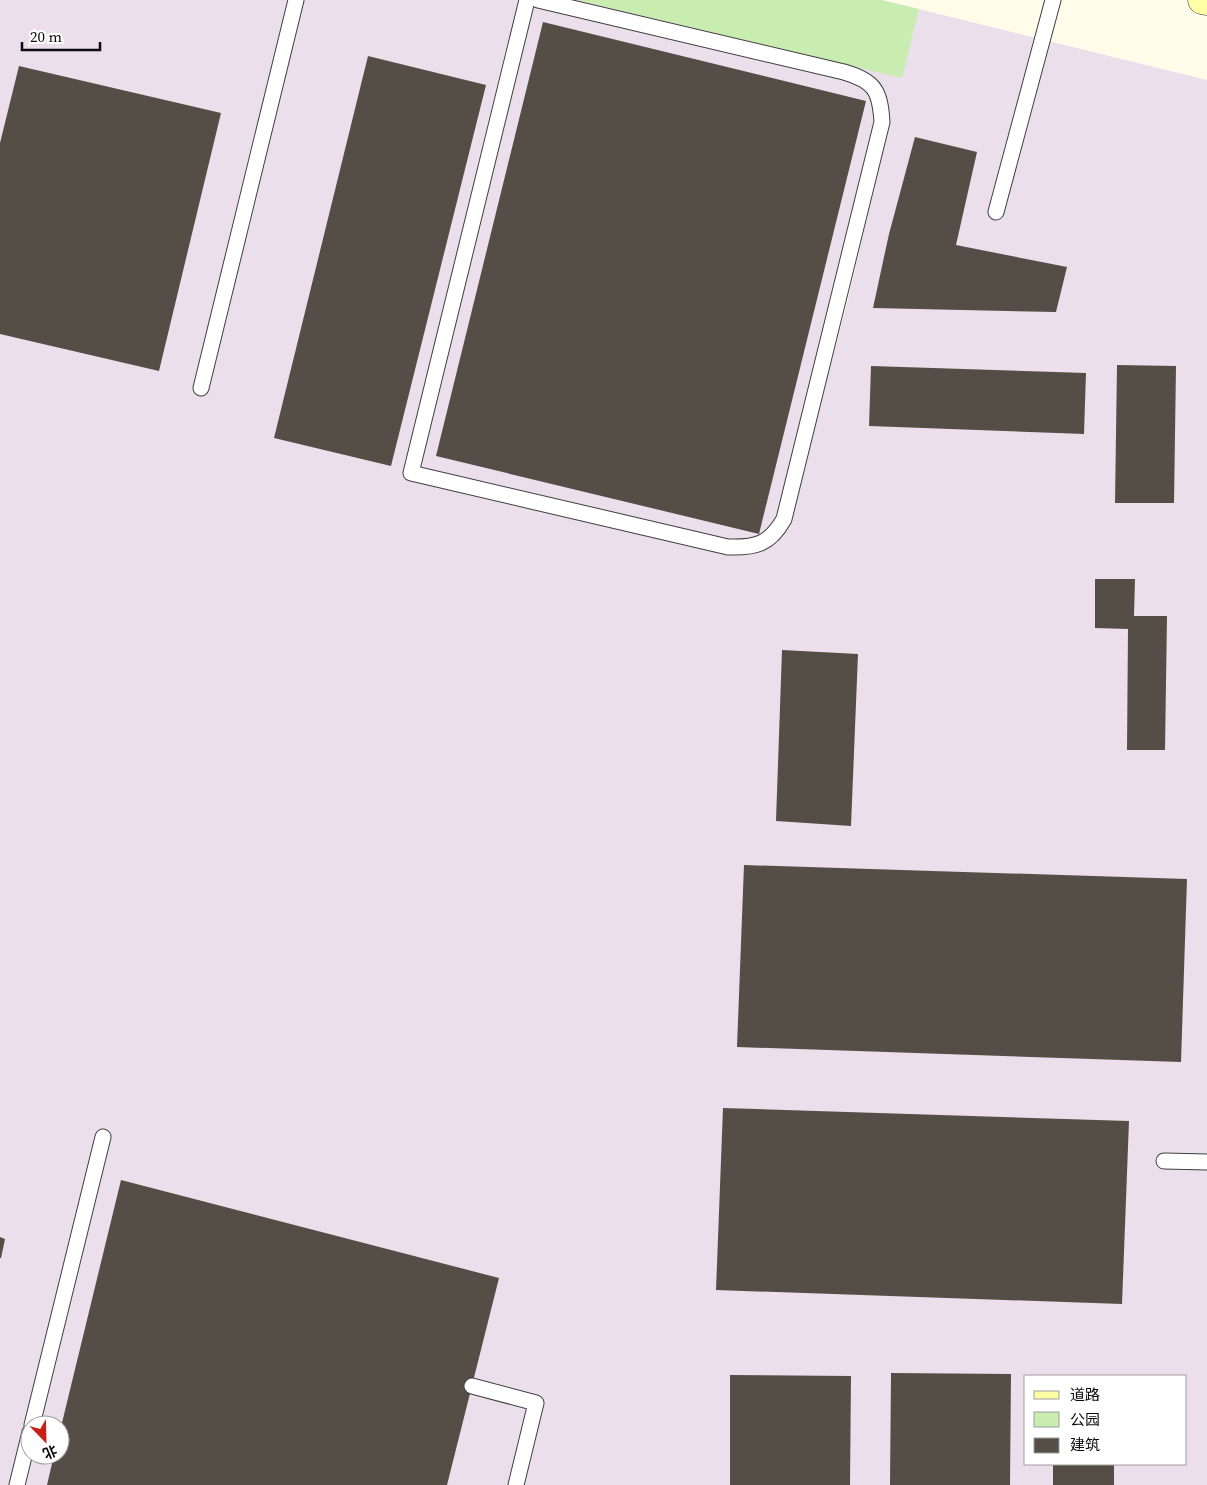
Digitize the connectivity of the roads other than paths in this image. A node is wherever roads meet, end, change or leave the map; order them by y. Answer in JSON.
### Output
{"nodes":[{"id":1,"x":296,"y":0,"type":"edge"},
{"id":2,"x":527,"y":0,"type":"edge"},
{"id":3,"x":538,"y":0,"type":"edge"},
{"id":4,"x":1053,"y":0,"type":"edge"},
{"id":5,"x":1202,"y":0,"type":"edge"},
{"id":6,"x":1207,"y":1,"type":"edge"},
{"id":7,"x":996,"y":212,"type":"dead end"},
{"id":8,"x":202,"y":388,"type":"dead end"},
{"id":9,"x":103,"y":1137,"type":"dead end"},
{"id":10,"x":1164,"y":1161,"type":"dead end"},
{"id":11,"x":1207,"y":1162,"type":"edge"},
{"id":12,"x":472,"y":1386,"type":"dead end"},
{"id":13,"x":34,"y":1415,"type":"edge"},
{"id":14,"x":22,"y":1465,"type":"edge"},
{"id":15,"x":17,"y":1485,"type":"edge"},
{"id":16,"x":516,"y":1485,"type":"edge"}],
"edges":[{"from":1,"to":8,"type":"lane"},
{"from":2,"to":3,"type":"lane"},
{"from":4,"to":7,"type":"lane"},
{"from":5,"to":6,"type":"main road"},
{"from":9,"to":13,"type":"lane"},
{"from":10,"to":11,"type":"lane"},
{"from":12,"to":16,"type":"lane"},
{"from":14,"to":15,"type":"lane"}]}
